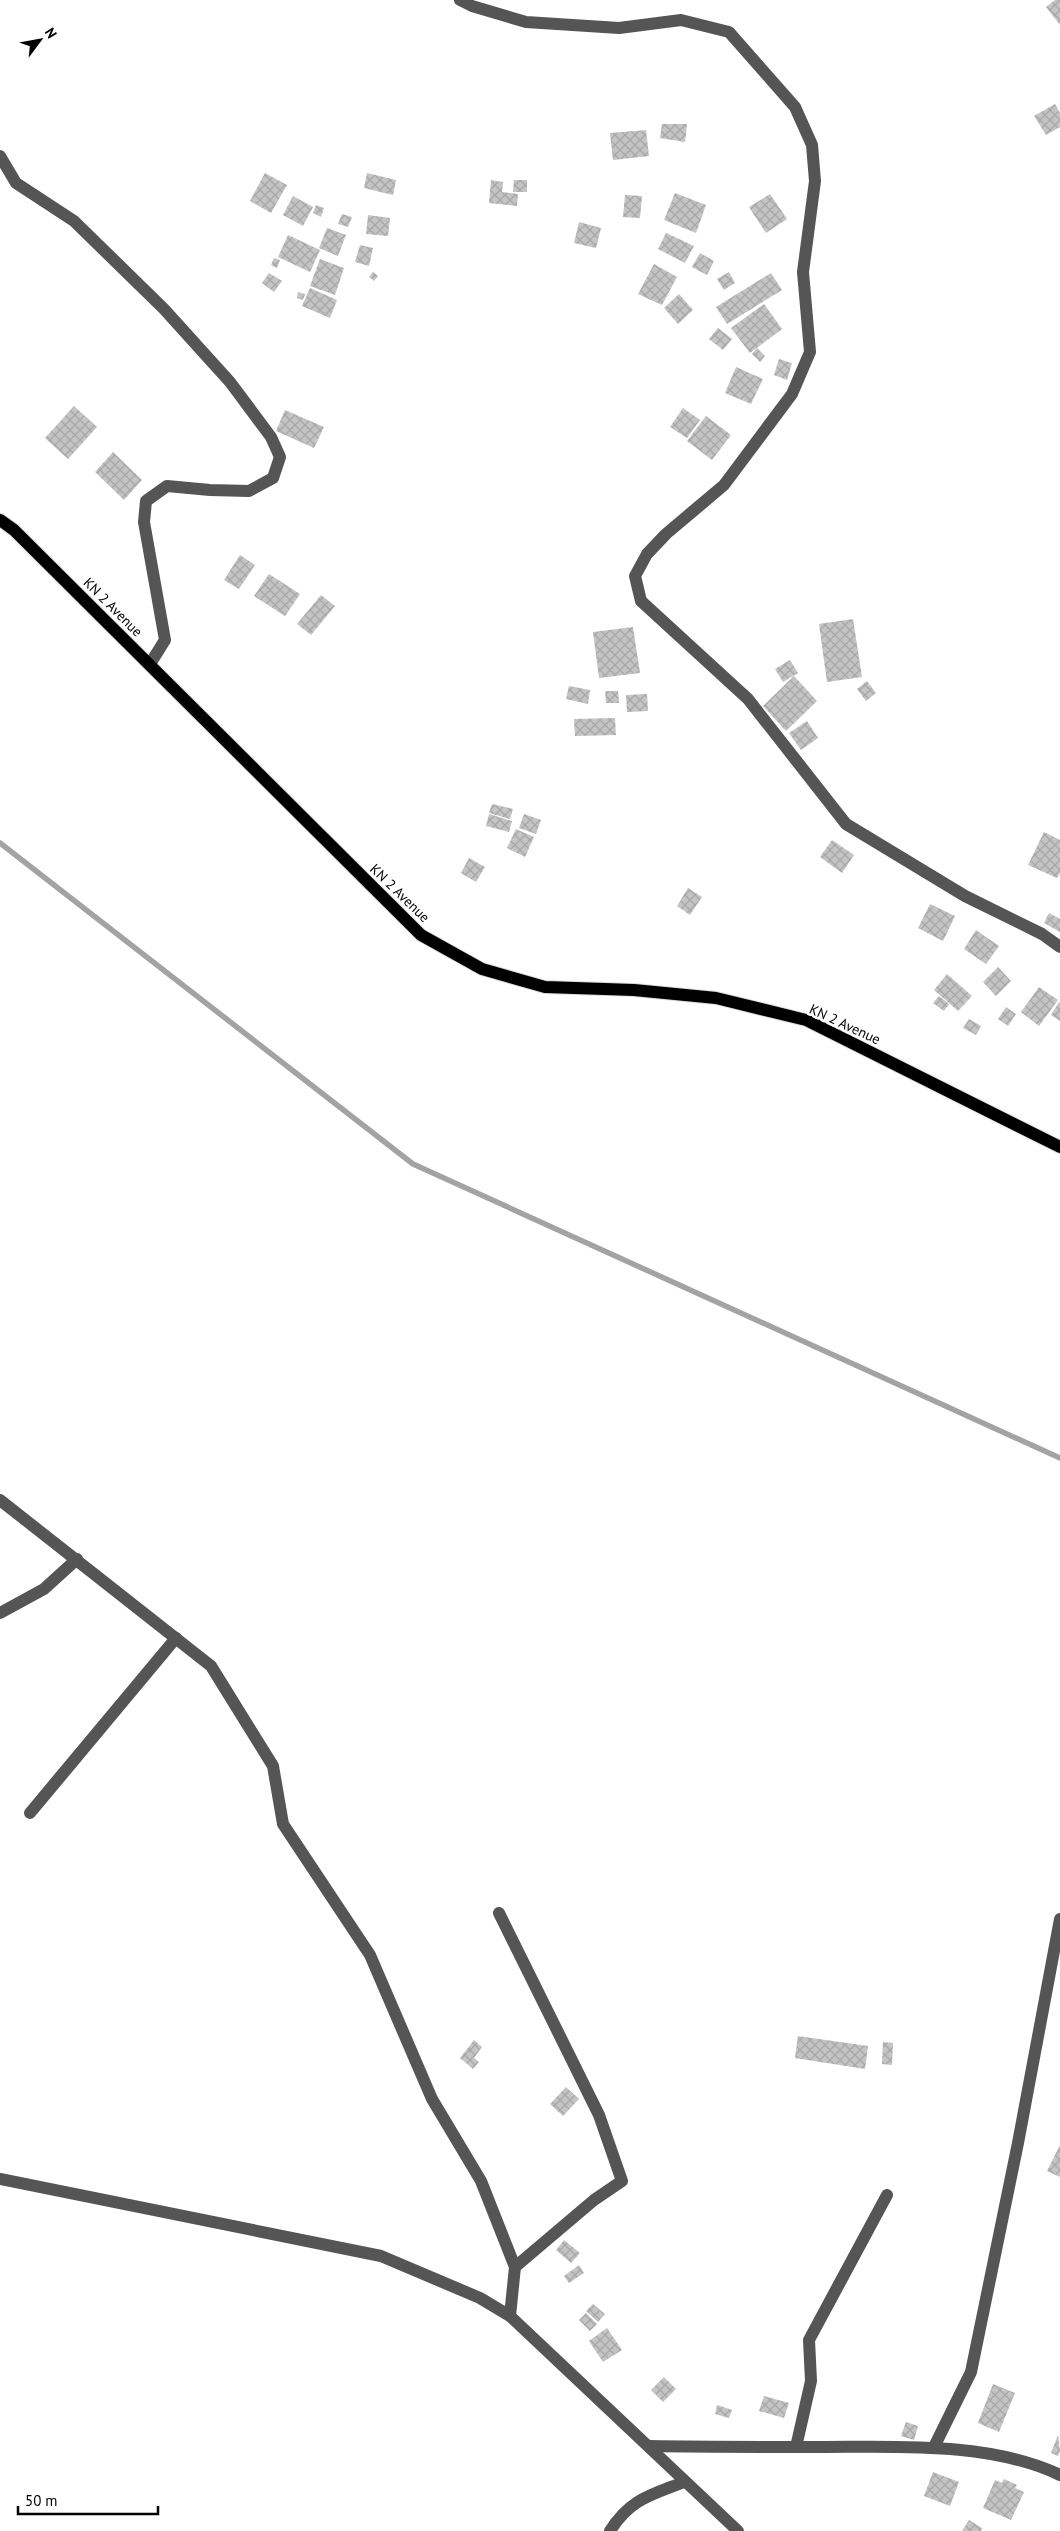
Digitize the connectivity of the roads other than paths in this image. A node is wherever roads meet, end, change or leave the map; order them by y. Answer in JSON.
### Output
{"nodes":[{"id":1,"x":460,"y":0,"type":"edge"},
{"id":2,"x":0,"y":156,"type":"edge"},
{"id":3,"x":0,"y":520,"type":"edge"},
{"id":4,"x":150,"y":664,"type":"junction"},
{"id":5,"x":1060,"y":947,"type":"edge"},
{"id":6,"x":1060,"y":1147,"type":"edge"},
{"id":7,"x":0,"y":1500,"type":"edge"},
{"id":8,"x":77,"y":1559,"type":"junction"},
{"id":9,"x":0,"y":1613,"type":"edge"},
{"id":10,"x":176,"y":1638,"type":"junction"},
{"id":11,"x":30,"y":1813,"type":"dead end"},
{"id":12,"x":499,"y":1913,"type":"dead end"},
{"id":13,"x":1060,"y":1919,"type":"edge"},
{"id":14,"x":0,"y":2179,"type":"edge"},
{"id":15,"x":886,"y":2195,"type":"dead end"},
{"id":16,"x":515,"y":2267,"type":"junction"},
{"id":17,"x":510,"y":2316,"type":"junction"},
{"id":18,"x":650,"y":2446,"type":"junction"},
{"id":19,"x":796,"y":2447,"type":"junction"},
{"id":20,"x":934,"y":2447,"type":"junction"},
{"id":21,"x":1060,"y":2475,"type":"edge"},
{"id":22,"x":684,"y":2482,"type":"junction"},
{"id":23,"x":610,"y":2531,"type":"edge"},
{"id":24,"x":738,"y":2531,"type":"edge"}],
"edges":[{"from":1,"to":5,"type":"street"},
{"from":2,"to":4,"type":"street"},
{"from":3,"to":4,"type":"main road","name":"KN 2 Avenue"},
{"from":4,"to":6,"type":"main road","name":"KN 2 Avenue"},
{"from":7,"to":8,"type":"street"},
{"from":8,"to":9,"type":"street"},
{"from":8,"to":10,"type":"street"},
{"from":10,"to":11,"type":"street"},
{"from":10,"to":16,"type":"street"},
{"from":12,"to":16,"type":"street"},
{"from":13,"to":20,"type":"street"},
{"from":14,"to":17,"type":"street"},
{"from":15,"to":19,"type":"street"},
{"from":16,"to":17,"type":"street"},
{"from":17,"to":18,"type":"street"},
{"from":18,"to":19,"type":"street"},
{"from":18,"to":22,"type":"street"},
{"from":19,"to":20,"type":"street"},
{"from":20,"to":21,"type":"street"},
{"from":22,"to":23,"type":"street"},
{"from":22,"to":24,"type":"street"}]}
